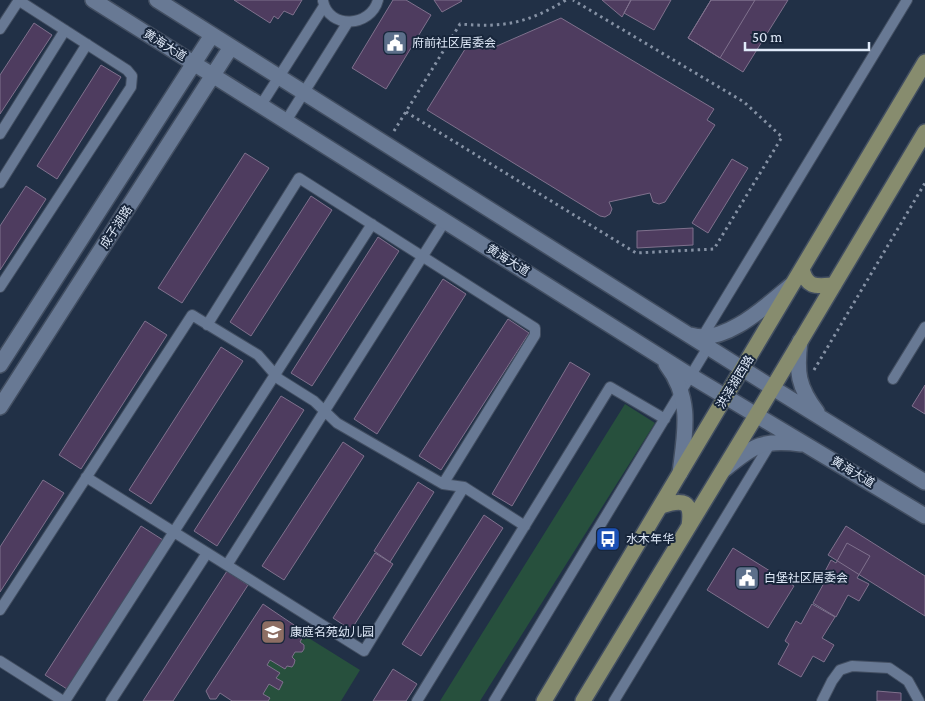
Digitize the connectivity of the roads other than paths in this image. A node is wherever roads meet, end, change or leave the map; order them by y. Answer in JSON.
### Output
{"nodes":[{"id":1,"x":18,"y":0,"type":"edge"},
{"id":2,"x":93,"y":0,"type":"edge"},
{"id":3,"x":157,"y":0,"type":"edge"},
{"id":4,"x":378,"y":0,"type":"edge"},
{"id":5,"x":907,"y":0,"type":"edge"},
{"id":6,"x":324,"y":3,"type":"edge"},
{"id":7,"x":348,"y":22,"type":"junction"},
{"id":8,"x":0,"y":29,"type":"edge"},
{"id":9,"x":65,"y":30,"type":"junction"},
{"id":10,"x":212,"y":35,"type":"junction"},
{"id":11,"x":87,"y":44,"type":"junction"},
{"id":12,"x":231,"y":47,"type":"junction"},
{"id":13,"x":193,"y":62,"type":"junction"},
{"id":14,"x":925,"y":62,"type":"edge"},
{"id":15,"x":213,"y":75,"type":"junction"},
{"id":16,"x":279,"y":77,"type":"junction"},
{"id":17,"x":304,"y":93,"type":"junction"},
{"id":18,"x":261,"y":105,"type":"junction"},
{"id":19,"x":286,"y":121,"type":"junction"},
{"id":20,"x":925,"y":132,"type":"edge"},
{"id":21,"x":0,"y":134,"type":"edge"},
{"id":22,"x":0,"y":182,"type":"edge"},
{"id":23,"x":445,"y":221,"type":"junction"},
{"id":24,"x":372,"y":224,"type":"junction"},
{"id":25,"x":422,"y":256,"type":"junction"},
{"id":26,"x":799,"y":275,"type":"junction"},
{"id":27,"x":834,"y":284,"type":"junction"},
{"id":28,"x":0,"y":287,"type":"edge"},
{"id":29,"x":208,"y":325,"type":"junction"},
{"id":30,"x":925,"y":327,"type":"edge"},
{"id":31,"x":800,"y":341,"type":"junction"},
{"id":32,"x":704,"y":342,"type":"junction"},
{"id":33,"x":661,"y":357,"type":"junction"},
{"id":34,"x":0,"y":365,"type":"edge"},
{"id":35,"x":743,"y":369,"type":"junction"},
{"id":36,"x":276,"y":376,"type":"junction"},
{"id":37,"x":691,"y":376,"type":"junction"},
{"id":38,"x":894,"y":379,"type":"dead end"},
{"id":39,"x":772,"y":388,"type":"junction"},
{"id":40,"x":682,"y":390,"type":"junction"},
{"id":41,"x":727,"y":396,"type":"junction"},
{"id":42,"x":0,"y":407,"type":"edge"},
{"id":43,"x":324,"y":412,"type":"junction"},
{"id":44,"x":757,"y":414,"type":"junction"},
{"id":45,"x":665,"y":419,"type":"junction"},
{"id":46,"x":823,"y":419,"type":"junction"},
{"id":47,"x":780,"y":428,"type":"junction"},
{"id":48,"x":771,"y":442,"type":"junction"},
{"id":49,"x":808,"y":445,"type":"junction"},
{"id":50,"x":722,"y":471,"type":"junction"},
{"id":51,"x":680,"y":474,"type":"junction"},
{"id":52,"x":86,"y":477,"type":"junction"},
{"id":53,"x":925,"y":482,"type":"edge"},
{"id":54,"x":443,"y":484,"type":"junction"},
{"id":55,"x":464,"y":488,"type":"junction"},
{"id":56,"x":661,"y":506,"type":"junction"},
{"id":57,"x":925,"y":516,"type":"edge"},
{"id":58,"x":525,"y":526,"type":"junction"},
{"id":59,"x":689,"y":526,"type":"junction"},
{"id":60,"x":175,"y":533,"type":"junction"},
{"id":61,"x":207,"y":553,"type":"junction"},
{"id":62,"x":228,"y":566,"type":"junction"},
{"id":63,"x":0,"y":610,"type":"edge"},
{"id":64,"x":0,"y":661,"type":"edge"},
{"id":65,"x":64,"y":701,"type":"edge"},
{"id":66,"x":111,"y":701,"type":"edge"},
{"id":67,"x":417,"y":701,"type":"edge"},
{"id":68,"x":494,"y":701,"type":"edge"},
{"id":69,"x":544,"y":701,"type":"edge"},
{"id":70,"x":583,"y":701,"type":"edge"},
{"id":71,"x":614,"y":701,"type":"edge"},
{"id":72,"x":822,"y":701,"type":"edge"},
{"id":73,"x":919,"y":701,"type":"edge"}],
"edges":[{"from":1,"to":8,"type":"lane"},
{"from":1,"to":9,"type":"lane"},
{"from":2,"to":13,"type":"street","name":"黄海大道"},
{"from":3,"to":10,"type":"street"},
{"from":4,"to":7,"type":"lane"},
{"from":5,"to":32,"type":"lane"},
{"from":6,"to":7,"type":"lane"},
{"from":6,"to":16,"type":"lane"},
{"from":7,"to":17,"type":"lane"},
{"from":9,"to":11,"type":"lane"},
{"from":9,"to":21,"type":"lane"},
{"from":10,"to":12,"type":"street"},
{"from":10,"to":13,"type":"street","name":"成子湖路"},
{"from":11,"to":22,"type":"lane"},
{"from":11,"to":28,"type":"lane"},
{"from":12,"to":15,"type":"street","name":"成子湖路"},
{"from":12,"to":16,"type":"street"},
{"from":13,"to":15,"type":"street","name":"黄海大道"},
{"from":13,"to":34,"type":"street","name":"成子湖路"},
{"from":14,"to":26,"type":"main road","name":"洪泽湖西路"},
{"from":15,"to":18,"type":"street","name":"黄海大道"},
{"from":15,"to":42,"type":"street","name":"成子湖路"},
{"from":16,"to":17,"type":"street"},
{"from":16,"to":18,"type":"lane"},
{"from":17,"to":19,"type":"lane"},
{"from":17,"to":32,"type":"street"},
{"from":18,"to":19,"type":"street","name":"黄海大道"},
{"from":19,"to":23,"type":"street","name":"黄海大道"},
{"from":20,"to":27,"type":"main road"},
{"from":23,"to":25,"type":"lane"},
{"from":23,"to":33,"type":"street","name":"黄海大道"},
{"from":24,"to":25,"type":"lane"},
{"from":24,"to":29,"type":"lane"},
{"from":24,"to":36,"type":"lane"},
{"from":25,"to":43,"type":"lane"},
{"from":25,"to":54,"type":"lane"},
{"from":26,"to":27,"type":"main road"},
{"from":26,"to":32,"type":"street"},
{"from":26,"to":35,"type":"main road","name":"洪泽湖西路"},
{"from":27,"to":31,"type":"main road"},
{"from":29,"to":36,"type":"lane"},
{"from":29,"to":52,"type":"lane"},
{"from":30,"to":38,"type":"lane"},
{"from":31,"to":39,"type":"main road"},
{"from":31,"to":46,"type":"street"},
{"from":32,"to":35,"type":"street"},
{"from":32,"to":37,"type":"lane"},
{"from":33,"to":37,"type":"street","name":"黄海大道"},
{"from":33,"to":40,"type":"street"},
{"from":35,"to":39,"type":"street"},
{"from":35,"to":41,"type":"main road","name":"洪泽湖西路"},
{"from":36,"to":43,"type":"lane"},
{"from":36,"to":60,"type":"lane"},
{"from":37,"to":40,"type":"lane"},
{"from":37,"to":41,"type":"street","name":"黄海大道"},
{"from":39,"to":44,"type":"main road"},
{"from":39,"to":46,"type":"street"},
{"from":40,"to":45,"type":"lane"},
{"from":40,"to":51,"type":"street"},
{"from":41,"to":44,"type":"street","name":"黄海大道"},
{"from":41,"to":51,"type":"main road","name":"洪泽湖西路"},
{"from":43,"to":54,"type":"lane"},
{"from":43,"to":62,"type":"lane"},
{"from":44,"to":47,"type":"street","name":"黄海大道"},
{"from":44,"to":50,"type":"main road"},
{"from":45,"to":58,"type":"lane"},
{"from":45,"to":68,"type":"lane"},
{"from":46,"to":53,"type":"street"},
{"from":47,"to":48,"type":"lane"},
{"from":47,"to":49,"type":"street","name":"黄海大道"},
{"from":48,"to":49,"type":"street"},
{"from":48,"to":50,"type":"street"},
{"from":48,"to":71,"type":"lane"},
{"from":49,"to":57,"type":"street","name":"黄海大道"},
{"from":50,"to":59,"type":"main road"},
{"from":51,"to":56,"type":"main road","name":"洪泽湖西路"},
{"from":52,"to":60,"type":"lane"},
{"from":52,"to":63,"type":"lane"},
{"from":54,"to":55,"type":"lane"},
{"from":55,"to":58,"type":"lane"},
{"from":55,"to":62,"type":"lane"},
{"from":56,"to":59,"type":"main road"},
{"from":56,"to":69,"type":"main road","name":"洪泽湖西路"},
{"from":58,"to":67,"type":"lane"},
{"from":59,"to":70,"type":"main road"},
{"from":60,"to":61,"type":"lane"},
{"from":60,"to":65,"type":"lane"},
{"from":61,"to":62,"type":"lane"},
{"from":61,"to":66,"type":"lane"},
{"from":64,"to":65,"type":"lane"},
{"from":72,"to":73,"type":"lane"}]}
